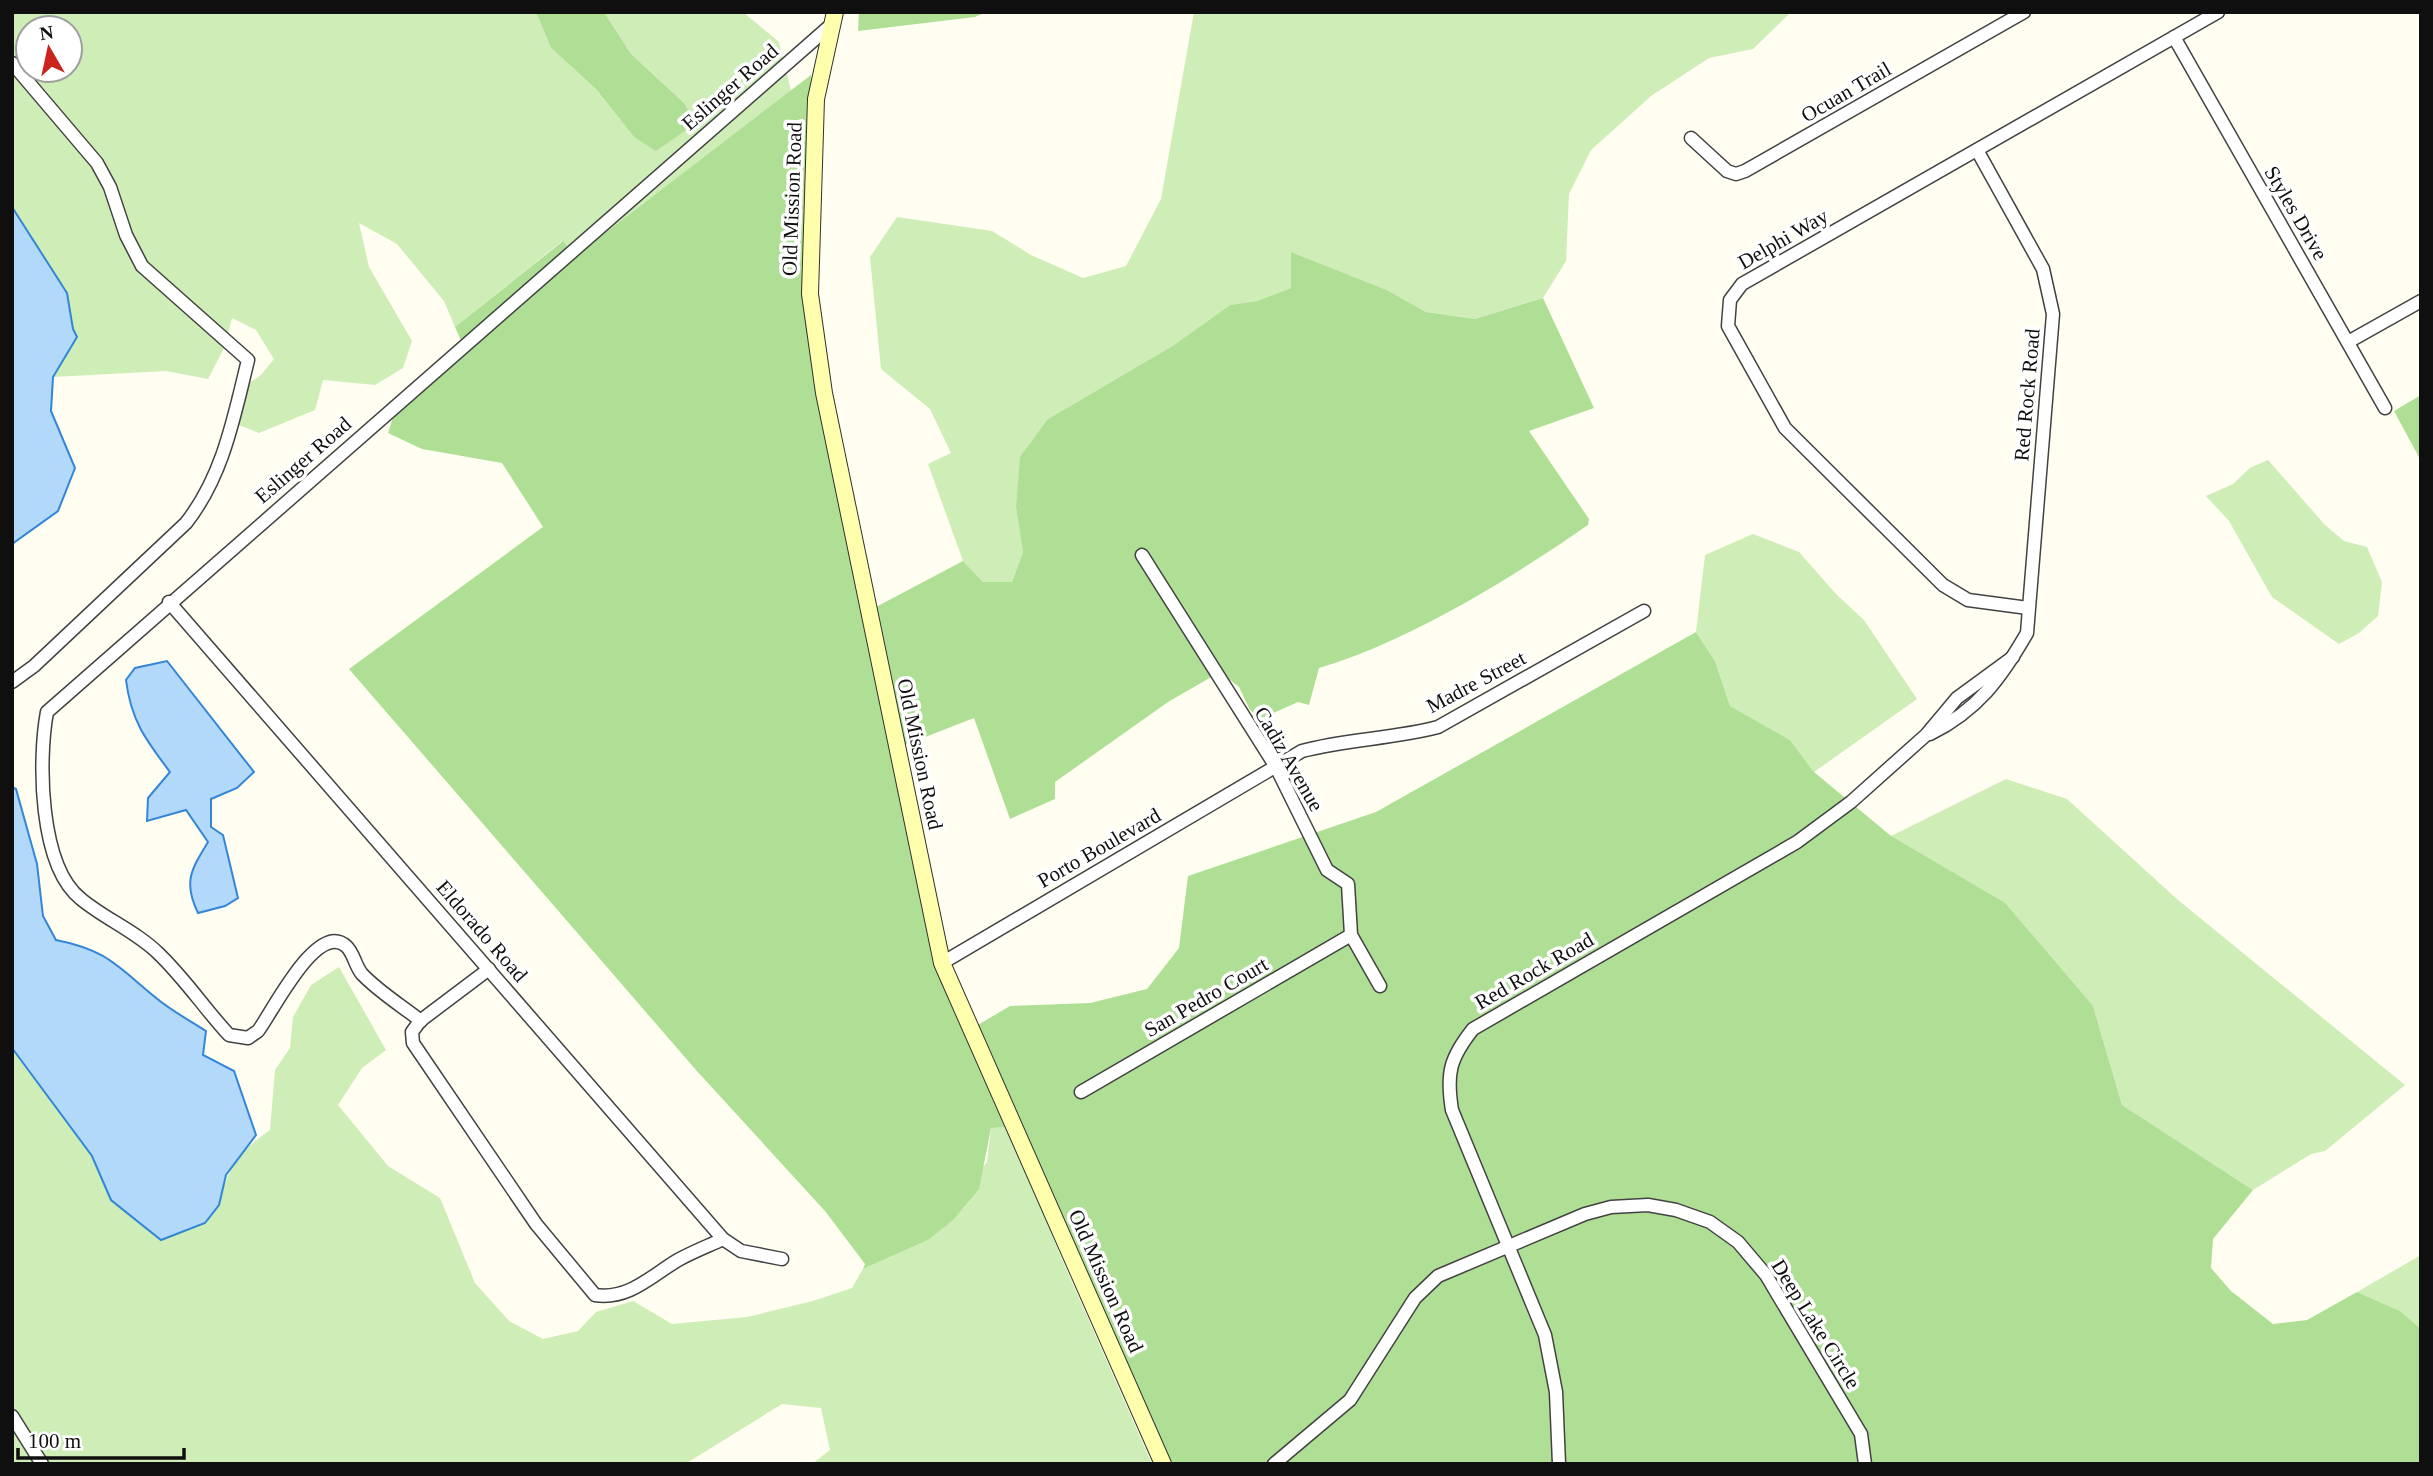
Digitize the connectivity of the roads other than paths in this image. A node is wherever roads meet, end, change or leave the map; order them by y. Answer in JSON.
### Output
{"nodes":[{"id":1,"x":2024,"y":12,"type":"edge"},
{"id":2,"x":2218,"y":12,"type":"edge"},
{"id":3,"x":833,"y":19,"type":"edge"},
{"id":4,"x":2174,"y":37,"type":"junction"},
{"id":5,"x":12,"y":63,"type":"edge"},
{"id":6,"x":1691,"y":138,"type":"dead end"},
{"id":7,"x":1978,"y":150,"type":"junction"},
{"id":8,"x":2421,"y":301,"type":"edge"},
{"id":9,"x":2348,"y":342,"type":"junction"},
{"id":10,"x":2385,"y":408,"type":"dead end"},
{"id":11,"x":1142,"y":555,"type":"dead end"},
{"id":12,"x":169,"y":602,"type":"junction"},
{"id":13,"x":2028,"y":608,"type":"junction"},
{"id":14,"x":1644,"y":611,"type":"dead end"},
{"id":15,"x":2013,"y":657,"type":"junction"},
{"id":16,"x":12,"y":682,"type":"edge"},
{"id":17,"x":1965,"y":691,"type":"junction"},
{"id":18,"x":1974,"y":705,"type":"junction"},
{"id":19,"x":1926,"y":735,"type":"junction"},
{"id":20,"x":1276,"y":768,"type":"junction"},
{"id":21,"x":1351,"y":935,"type":"junction"},
{"id":22,"x":942,"y":963,"type":"junction"},
{"id":23,"x":489,"y":969,"type":"junction"},
{"id":24,"x":1380,"y":986,"type":"dead end"},
{"id":25,"x":421,"y":1021,"type":"junction"},
{"id":26,"x":1081,"y":1092,"type":"dead end"},
{"id":27,"x":723,"y":1239,"type":"junction"},
{"id":28,"x":1508,"y":1246,"type":"junction"},
{"id":29,"x":782,"y":1259,"type":"dead end"},
{"id":30,"x":12,"y":1416,"type":"edge"},
{"id":31,"x":42,"y":1464,"type":"edge"},
{"id":32,"x":1163,"y":1464,"type":"edge"},
{"id":33,"x":1274,"y":1464,"type":"edge"},
{"id":34,"x":1559,"y":1464,"type":"edge"},
{"id":35,"x":1865,"y":1464,"type":"edge"}],
"edges":[{"from":1,"to":6,"type":"street","name":"Ocuan Trail"},
{"from":2,"to":4,"type":"street","name":"Delphi Way"},
{"from":3,"to":12,"type":"street","name":"Eslinger Road"},
{"from":3,"to":22,"type":"street","name":"Old Mission Road"},
{"from":4,"to":7,"type":"street","name":"Delphi Way"},
{"from":4,"to":9,"type":"street","name":"Styles Drive"},
{"from":5,"to":16,"type":"street"},
{"from":7,"to":13,"type":"street","name":"Red Rock Road"},
{"from":7,"to":13,"type":"street","name":"Delphi Way"},
{"from":8,"to":9,"type":"street"},
{"from":9,"to":10,"type":"street","name":"Styles Drive"},
{"from":11,"to":20,"type":"street","name":"Cadiz Avenue"},
{"from":12,"to":23,"type":"street","name":"Eldorado Road"},
{"from":12,"to":25,"type":"street","name":"Eslinger Road"},
{"from":13,"to":15,"type":"street","name":"Red Rock Road"},
{"from":14,"to":20,"type":"street","name":"Madre Street"},
{"from":15,"to":17,"type":"street","name":"Red Rock Road"},
{"from":15,"to":18,"type":"street","name":"Red Rock Road"},
{"from":17,"to":18,"type":"street"},
{"from":17,"to":19,"type":"street","name":"Red Rock Road"},
{"from":18,"to":19,"type":"street","name":"Red Rock Road"},
{"from":19,"to":28,"type":"street","name":"Red Rock Road"},
{"from":20,"to":21,"type":"street","name":"Cadiz Avenue"},
{"from":20,"to":22,"type":"street","name":"Porto Boulevard"},
{"from":21,"to":24,"type":"street","name":"Cadiz Avenue"},
{"from":21,"to":26,"type":"street","name":"San Pedro Court"},
{"from":22,"to":32,"type":"street","name":"Old Mission Road"},
{"from":23,"to":25,"type":"street"},
{"from":23,"to":27,"type":"street","name":"Eldorado Road"},
{"from":25,"to":27,"type":"street"},
{"from":27,"to":29,"type":"street","name":"Eldorado Road"},
{"from":28,"to":33,"type":"street","name":"Deep Lake Circle"},
{"from":28,"to":34,"type":"street","name":"Red Rock Road"},
{"from":28,"to":35,"type":"street","name":"Deep Lake Circle"},
{"from":30,"to":31,"type":"street"}]}
